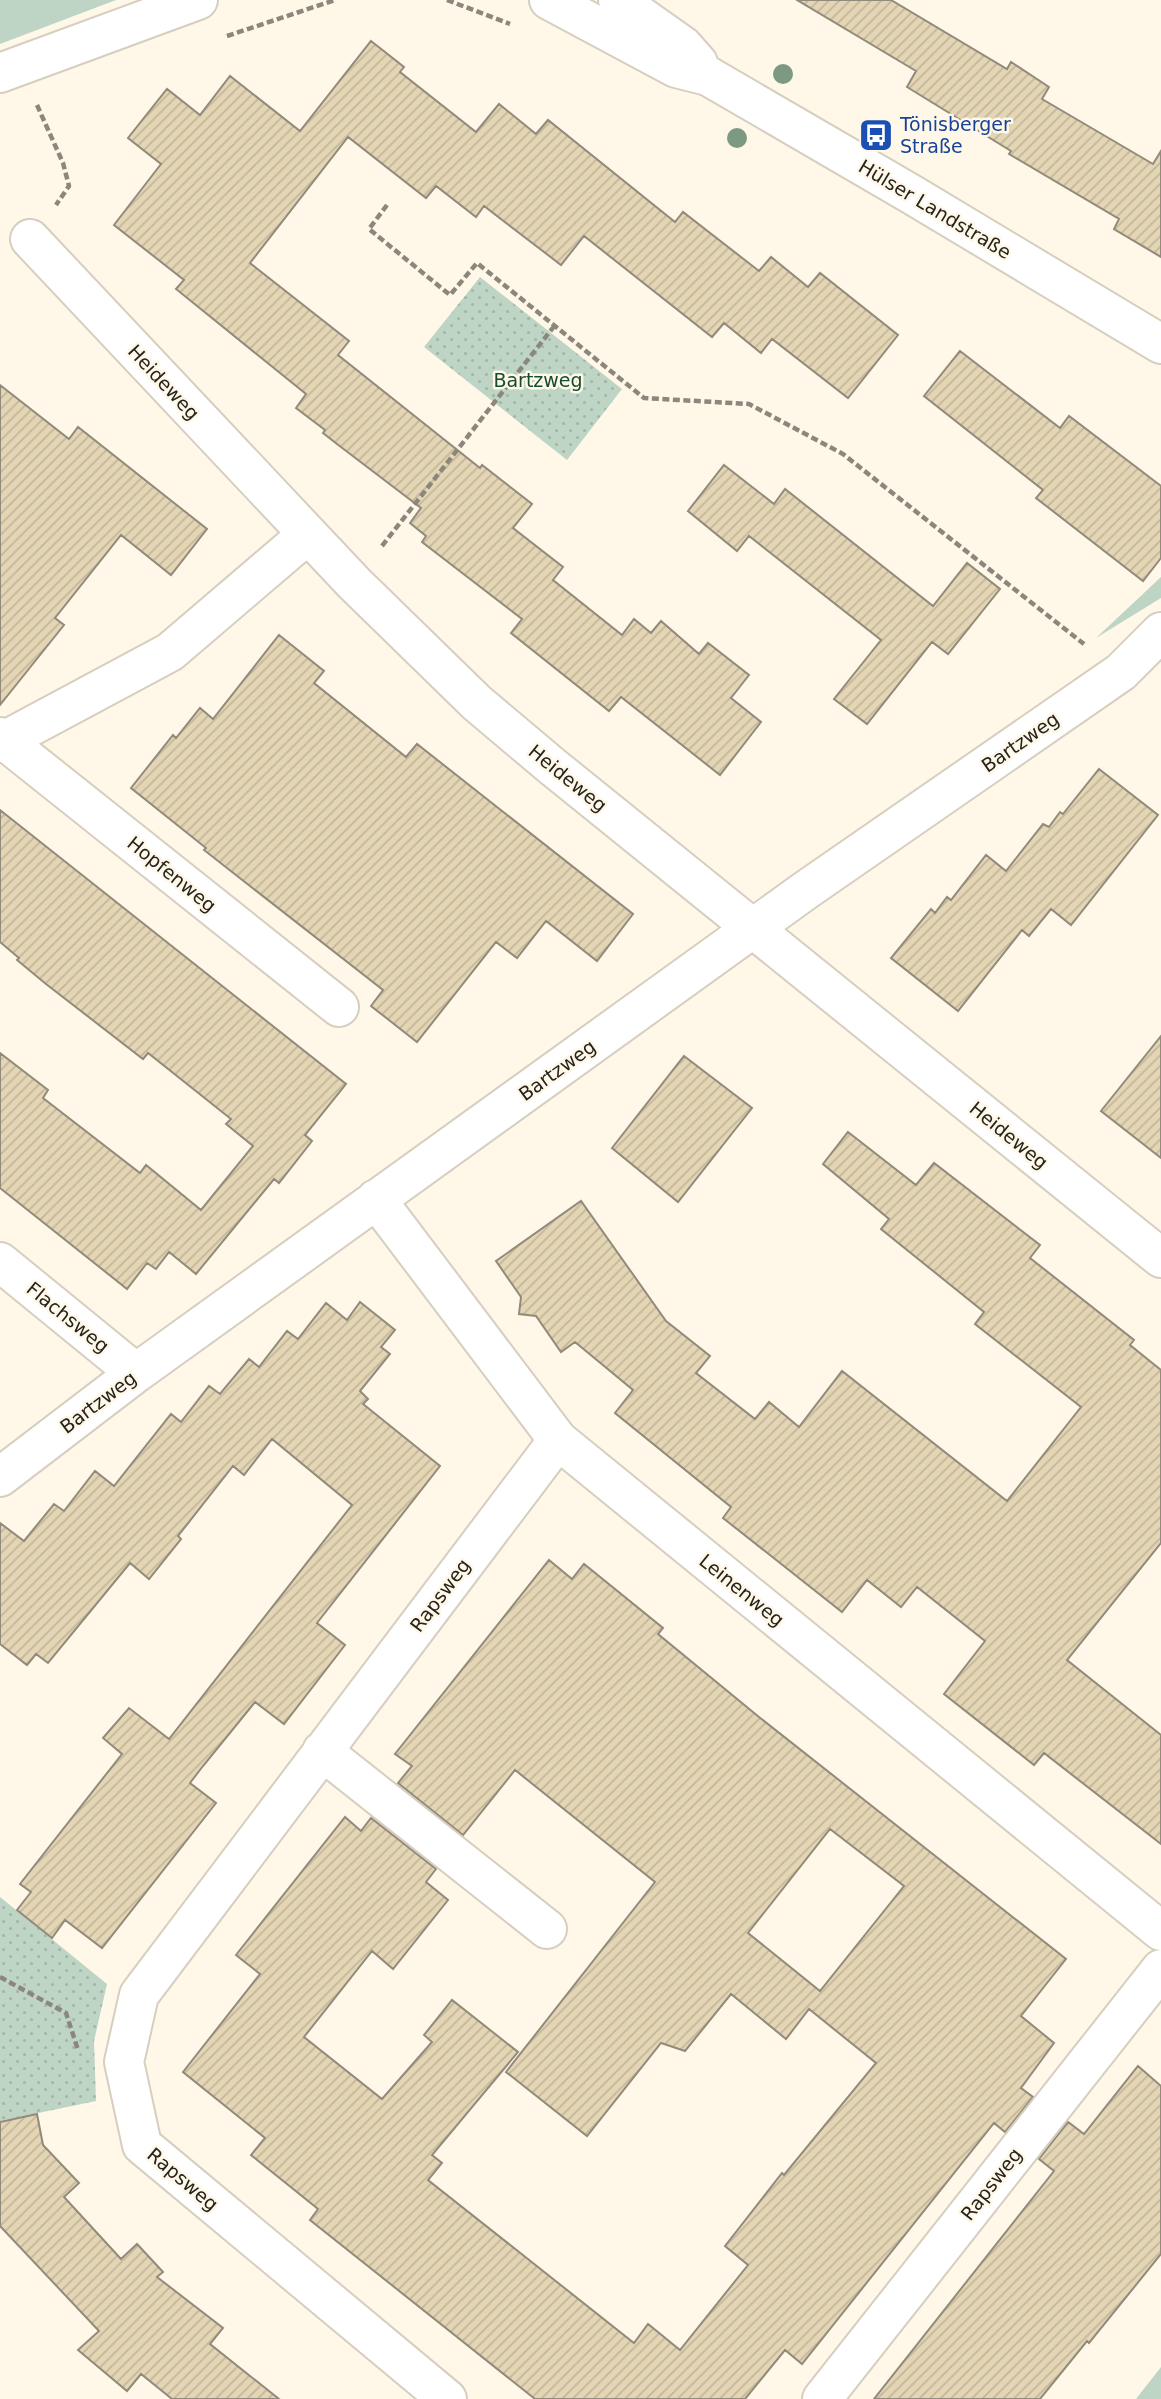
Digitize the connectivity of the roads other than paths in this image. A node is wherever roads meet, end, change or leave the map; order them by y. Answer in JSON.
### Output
{"nodes":[{"id":1,"x":198,"y":0,"type":"edge"},
{"id":2,"x":549,"y":0,"type":"edge"},
{"id":3,"x":618,"y":0,"type":"edge"},
{"id":4,"x":0,"y":73,"type":"edge"},
{"id":5,"x":708,"y":76,"type":"junction"},
{"id":6,"x":30,"y":239,"type":"road end"},
{"id":7,"x":1161,"y":344,"type":"edge"},
{"id":8,"x":308,"y":534,"type":"junction"},
{"id":9,"x":1161,"y":632,"type":"edge"},
{"id":10,"x":2,"y":740,"type":"edge"},
{"id":11,"x":754,"y":929,"type":"junction"},
{"id":12,"x":340,"y":1007,"type":"dead end"},
{"id":13,"x":376,"y":1199,"type":"junction"},
{"id":14,"x":1161,"y":1258,"type":"edge"},
{"id":15,"x":0,"y":1262,"type":"edge"},
{"id":16,"x":136,"y":1373,"type":"junction"},
{"id":17,"x":558,"y":1440,"type":"junction"},
{"id":18,"x":0,"y":1477,"type":"edge"},
{"id":19,"x":322,"y":1751,"type":"junction"},
{"id":20,"x":547,"y":1929,"type":"dead end"},
{"id":21,"x":1161,"y":1931,"type":"edge"},
{"id":22,"x":1161,"y":1969,"type":"edge"},
{"id":23,"x":447,"y":2399,"type":"edge"},
{"id":24,"x":822,"y":2399,"type":"edge"}],
"edges":[{"from":1,"to":4,"type":"street"},
{"from":2,"to":5,"type":"street","name":"Hülser Landstraße"},
{"from":3,"to":5,"type":"street","name":"Hülser Landstraße"},
{"from":5,"to":7,"type":"street","name":"Hülser Landstraße"},
{"from":6,"to":8,"type":"street","name":"Heideweg"},
{"from":8,"to":10,"type":"street","name":"Hopfenweg"},
{"from":8,"to":11,"type":"street","name":"Heideweg"},
{"from":9,"to":11,"type":"street","name":"Bartzweg"},
{"from":10,"to":12,"type":"street","name":"Hopfenweg"},
{"from":11,"to":13,"type":"street","name":"Bartzweg"},
{"from":11,"to":14,"type":"street","name":"Heideweg"},
{"from":13,"to":16,"type":"street","name":"Bartzweg"},
{"from":13,"to":17,"type":"street","name":"Leinenweg"},
{"from":15,"to":16,"type":"street","name":"Flachsweg"},
{"from":16,"to":18,"type":"street","name":"Bartzweg"},
{"from":17,"to":19,"type":"street","name":"Rapsweg"},
{"from":17,"to":21,"type":"street","name":"Leinenweg"},
{"from":19,"to":20,"type":"street"},
{"from":19,"to":23,"type":"street","name":"Rapsweg"},
{"from":22,"to":24,"type":"street","name":"Rapsweg"}]}
